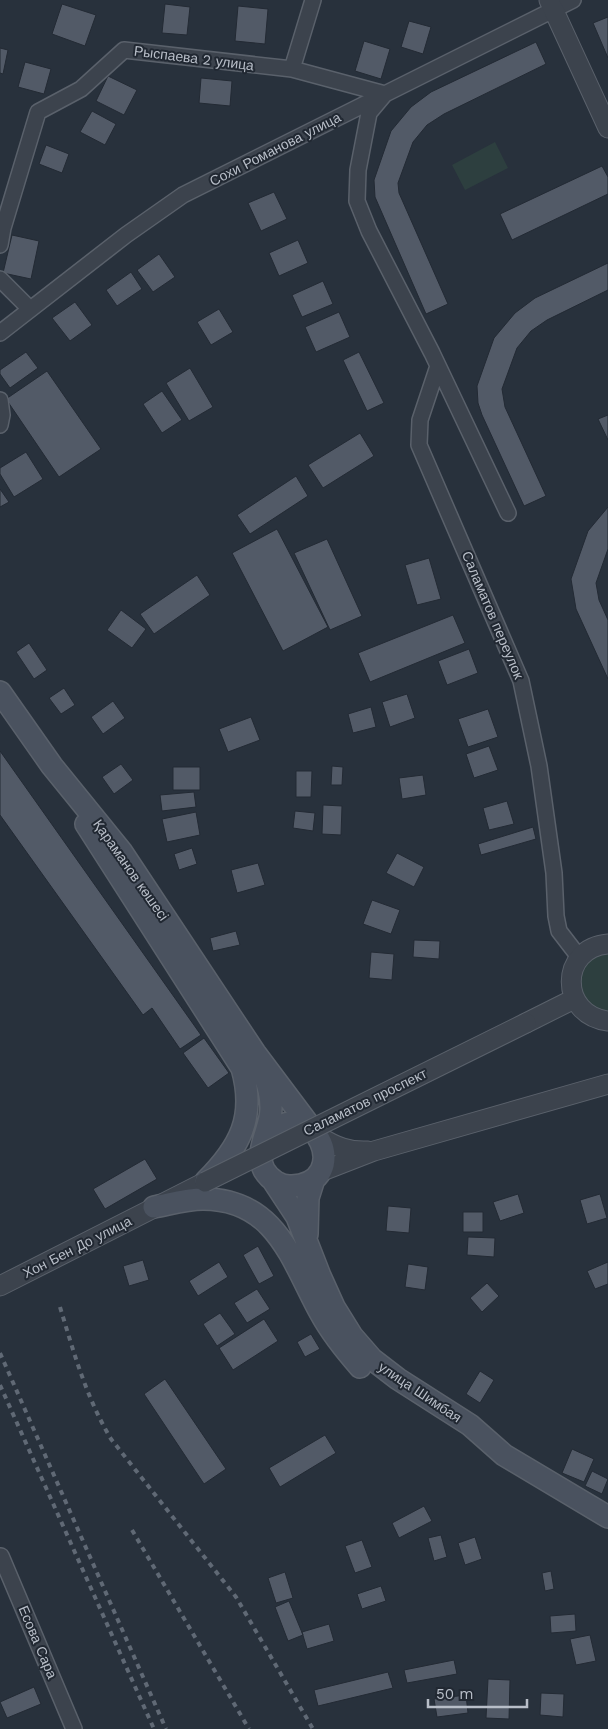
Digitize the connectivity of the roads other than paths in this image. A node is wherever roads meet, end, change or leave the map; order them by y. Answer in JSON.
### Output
{"nodes":[{"id":1,"x":313,"y":0,"type":"edge"},
{"id":2,"x":573,"y":0,"type":"edge"},
{"id":3,"x":551,"y":4,"type":"edge"},
{"id":4,"x":292,"y":69,"type":"junction"},
{"id":5,"x":385,"y":94,"type":"junction"},
{"id":6,"x":608,"y":128,"type":"edge"},
{"id":7,"x":0,"y":244,"type":"edge"},
{"id":8,"x":0,"y":279,"type":"edge"},
{"id":9,"x":30,"y":309,"type":"junction"},
{"id":10,"x":0,"y":333,"type":"edge"},
{"id":11,"x":438,"y":366,"type":"junction"},
{"id":12,"x":0,"y":400,"type":"edge"},
{"id":13,"x":0,"y":426,"type":"edge"},
{"id":14,"x":508,"y":513,"type":"dead end"},
{"id":15,"x":0,"y":692,"type":"edge"},
{"id":16,"x":52,"y":766,"type":"junction"},
{"id":17,"x":608,"y":944,"type":"edge"},
{"id":18,"x":579,"y":957,"type":"junction"},
{"id":19,"x":574,"y":999,"type":"junction"},
{"id":20,"x":608,"y":1020,"type":"edge"},
{"id":21,"x":255,"y":1054,"type":"junction"},
{"id":22,"x":608,"y":1084,"type":"edge"},
{"id":23,"x":316,"y":1133,"type":"junction"},
{"id":24,"x":267,"y":1135,"type":"junction"},
{"id":25,"x":374,"y":1151,"type":"junction"},
{"id":26,"x":317,"y":1176,"type":"junction"},
{"id":27,"x":205,"y":1182,"type":"junction"},
{"id":28,"x":274,"y":1182,"type":"junction"},
{"id":29,"x":154,"y":1207,"type":"junction"},
{"id":30,"x":307,"y":1240,"type":"junction"},
{"id":31,"x":0,"y":1286,"type":"edge"},
{"id":32,"x":504,"y":1455,"type":"junction"},
{"id":33,"x":608,"y":1517,"type":"edge"},
{"id":34,"x":2,"y":1556,"type":"dead end"},
{"id":35,"x":74,"y":1729,"type":"edge"}],
"edges":[{"from":1,"to":4,"type":"street"},
{"from":2,"to":3,"type":"street","name":"Сохи Романова улица"},
{"from":3,"to":5,"type":"street","name":"Сохи Романова улица"},
{"from":3,"to":6,"type":"street"},
{"from":4,"to":5,"type":"street","name":"Рыспаева 2 улица"},
{"from":4,"to":7,"type":"street","name":"Рыспаева 2 улица"},
{"from":5,"to":9,"type":"street","name":"Сохи Романова улица"},
{"from":5,"to":11,"type":"street"},
{"from":8,"to":9,"type":"street"},
{"from":9,"to":10,"type":"street","name":"Сохи Романова улица"},
{"from":11,"to":14,"type":"street"},
{"from":11,"to":18,"type":"street","name":"Саламатов переулок"},
{"from":12,"to":13,"type":"street"},
{"from":15,"to":16,"type":"main road","name":"Қараманов көшесі"},
{"from":16,"to":21,"type":"main road","name":"Қараманов көшесі"},
{"from":16,"to":27,"type":"main road"},
{"from":17,"to":18,"type":"street"},
{"from":18,"to":19,"type":"street"},
{"from":19,"to":20,"type":"street"},
{"from":19,"to":27,"type":"street","name":"Саламатов проспект","bridge":true},
{"from":21,"to":23,"type":"main road"},
{"from":21,"to":24,"type":"main road"},
{"from":22,"to":25,"type":"street"},
{"from":23,"to":24,"type":"main road"},
{"from":23,"to":25,"type":"street"},
{"from":23,"to":26,"type":"main road"},
{"from":24,"to":28,"type":"main road"},
{"from":25,"to":26,"type":"street"},
{"from":26,"to":28,"type":"main road"},
{"from":26,"to":30,"type":"main road"},
{"from":27,"to":29,"type":"street","name":"Саламатов проспект"},
{"from":28,"to":30,"type":"main road"},
{"from":29,"to":31,"type":"street","name":"Хон Бен До улица"},
{"from":29,"to":32,"type":"main road"},
{"from":30,"to":32,"type":"main road","name":"улица Шимбая"},
{"from":32,"to":33,"type":"main road"},
{"from":34,"to":35,"type":"street","name":"Есова Сара"}]}
